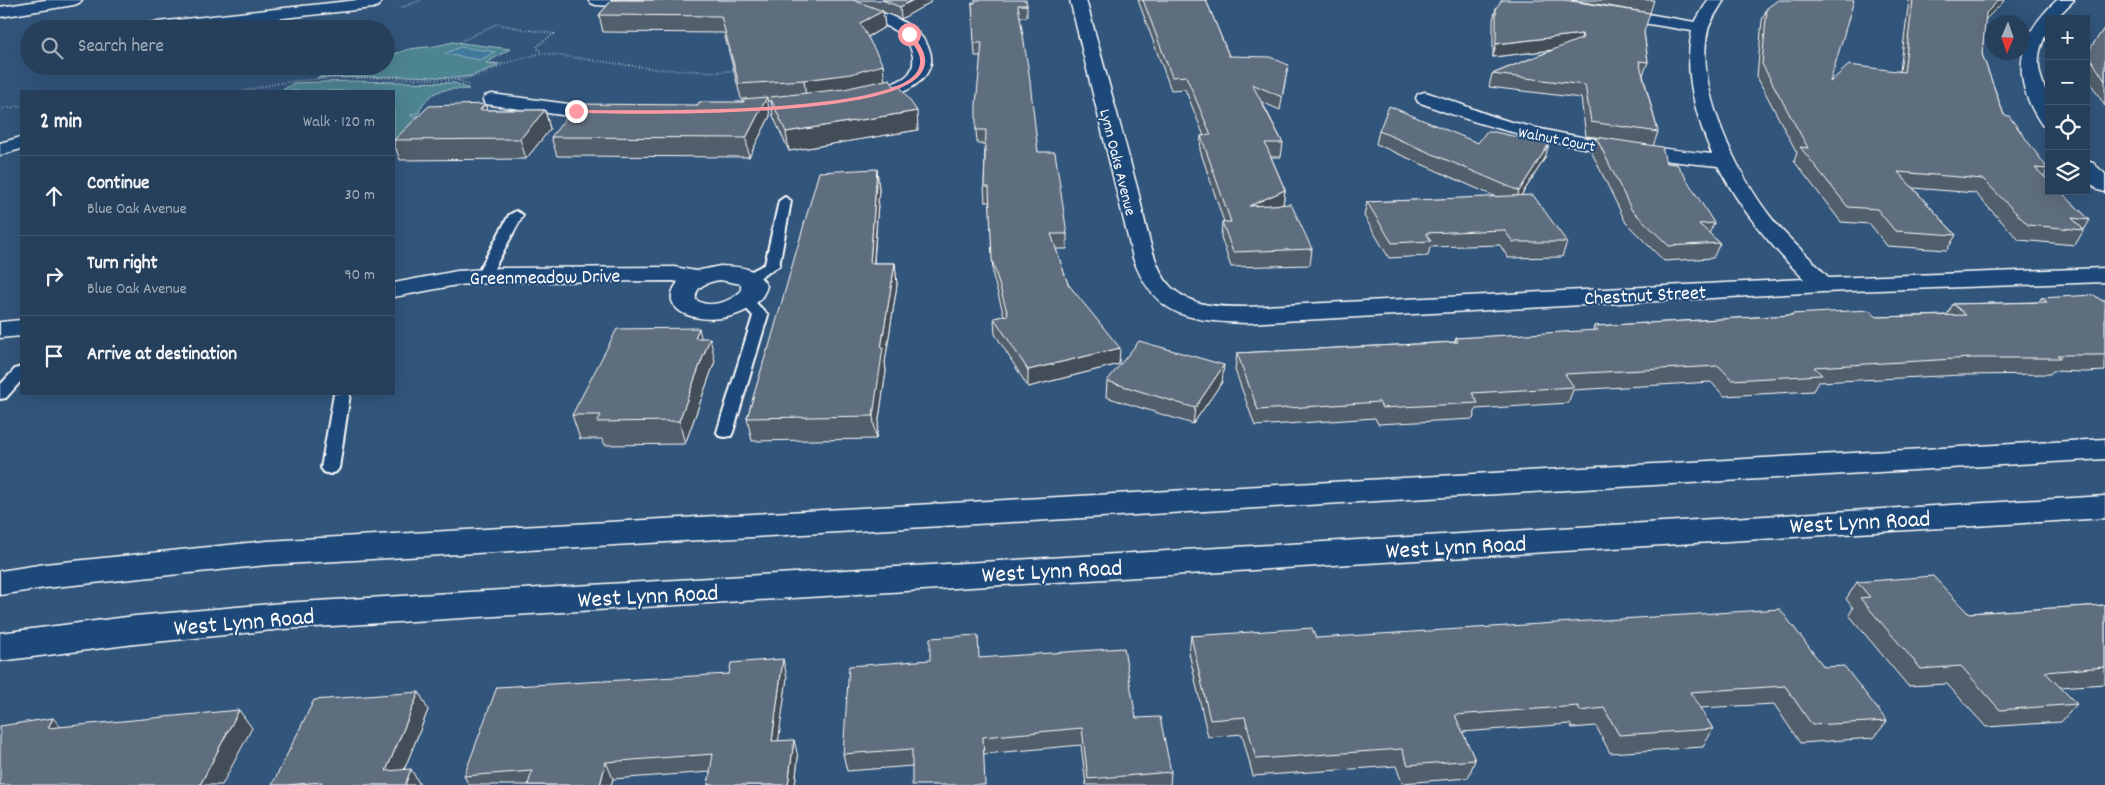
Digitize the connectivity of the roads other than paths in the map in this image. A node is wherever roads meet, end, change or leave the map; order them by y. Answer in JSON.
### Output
{"nodes":[{"id":1,"x":74,"y":0,"type":"edge"},
{"id":2,"x":596,"y":0,"type":"edge"},
{"id":3,"x":1078,"y":0,"type":"edge"},
{"id":4,"x":1716,"y":0,"type":"edge"},
{"id":5,"x":2066,"y":0,"type":"edge"},
{"id":6,"x":378,"y":2,"type":"edge"},
{"id":7,"x":661,"y":3,"type":"edge"},
{"id":8,"x":831,"y":5,"type":"edge"},
{"id":9,"x":1595,"y":10,"type":"edge"},
{"id":10,"x":0,"y":12,"type":"edge"},
{"id":11,"x":218,"y":20,"type":"edge"},
{"id":12,"x":325,"y":20,"type":"edge"},
{"id":13,"x":1701,"y":28,"type":"junction"},
{"id":14,"x":1425,"y":98,"type":"dead end"},
{"id":15,"x":850,"y":99,"type":"edge"},
{"id":16,"x":492,"y":100,"type":"road end"},
{"id":17,"x":622,"y":112,"type":"edge"},
{"id":18,"x":2045,"y":113,"type":"edge"},
{"id":19,"x":20,"y":143,"type":"edge"},
{"id":20,"x":0,"y":149,"type":"edge"},
{"id":21,"x":1724,"y":161,"type":"junction"},
{"id":22,"x":20,"y":162,"type":"edge"},
{"id":23,"x":0,"y":165,"type":"edge"},
{"id":24,"x":2090,"y":171,"type":"edge"},
{"id":25,"x":2105,"y":186,"type":"edge"},
{"id":26,"x":785,"y":201,"type":"dead end"},
{"id":27,"x":516,"y":215,"type":"dead end"},
{"id":28,"x":2105,"y":274,"type":"edge"},
{"id":29,"x":483,"y":276,"type":"junction"},
{"id":30,"x":698,"y":279,"type":"junction"},
{"id":31,"x":1824,"y":285,"type":"junction"},
{"id":32,"x":395,"y":290,"type":"edge"},
{"id":33,"x":747,"y":290,"type":"junction"},
{"id":34,"x":1186,"y":307,"type":"joint"},
{"id":35,"x":20,"y":328,"type":"edge"},
{"id":36,"x":0,"y":330,"type":"edge"},
{"id":37,"x":20,"y":373,"type":"edge"},
{"id":38,"x":0,"y":394,"type":"edge"},
{"id":39,"x":342,"y":395,"type":"edge"},
{"id":40,"x":725,"y":432,"type":"dead end"},
{"id":41,"x":2105,"y":449,"type":"edge"},
{"id":42,"x":330,"y":468,"type":"dead end"},
{"id":43,"x":2105,"y":507,"type":"edge"},
{"id":44,"x":0,"y":583,"type":"edge"},
{"id":45,"x":0,"y":647,"type":"edge"}],
"edges":[{"from":1,"to":10,"type":"street"},
{"from":2,"to":7,"type":"street"},
{"from":3,"to":34,"type":"street","name":"Lynn Oaks Avenue"},
{"from":4,"to":13,"type":"street"},
{"from":5,"to":18,"type":"street"},
{"from":6,"to":11,"type":"street"},
{"from":6,"to":12,"type":"street"},
{"from":8,"to":15,"type":"street"},
{"from":9,"to":13,"type":"street"},
{"from":13,"to":21,"type":"street"},
{"from":14,"to":21,"type":"street","name":"Walnut Court"},
{"from":16,"to":17,"type":"street"},
{"from":19,"to":20,"type":"street"},
{"from":21,"to":31,"type":"street"},
{"from":22,"to":23,"type":"street"},
{"from":24,"to":25,"type":"street"},
{"from":26,"to":33,"type":"lane"},
{"from":27,"to":29,"type":"lane"},
{"from":28,"to":31,"type":"street","name":"Chestnut Street"},
{"from":29,"to":30,"type":"street","name":"Greenmeadow Drive"},
{"from":29,"to":32,"type":"street","name":"Greenmeadow Drive"},
{"from":30,"to":33,"type":"street","name":"Greenmeadow Drive"},
{"from":30,"to":33,"type":"street"},
{"from":31,"to":34,"type":"street","name":"Chestnut Street"},
{"from":33,"to":40,"type":"lane"},
{"from":35,"to":36,"type":"street"},
{"from":37,"to":38,"type":"lane"},
{"from":39,"to":42,"type":"lane"},
{"from":41,"to":44,"type":"street"},
{"from":43,"to":45,"type":"street","name":"West Lynn Road"}]}
